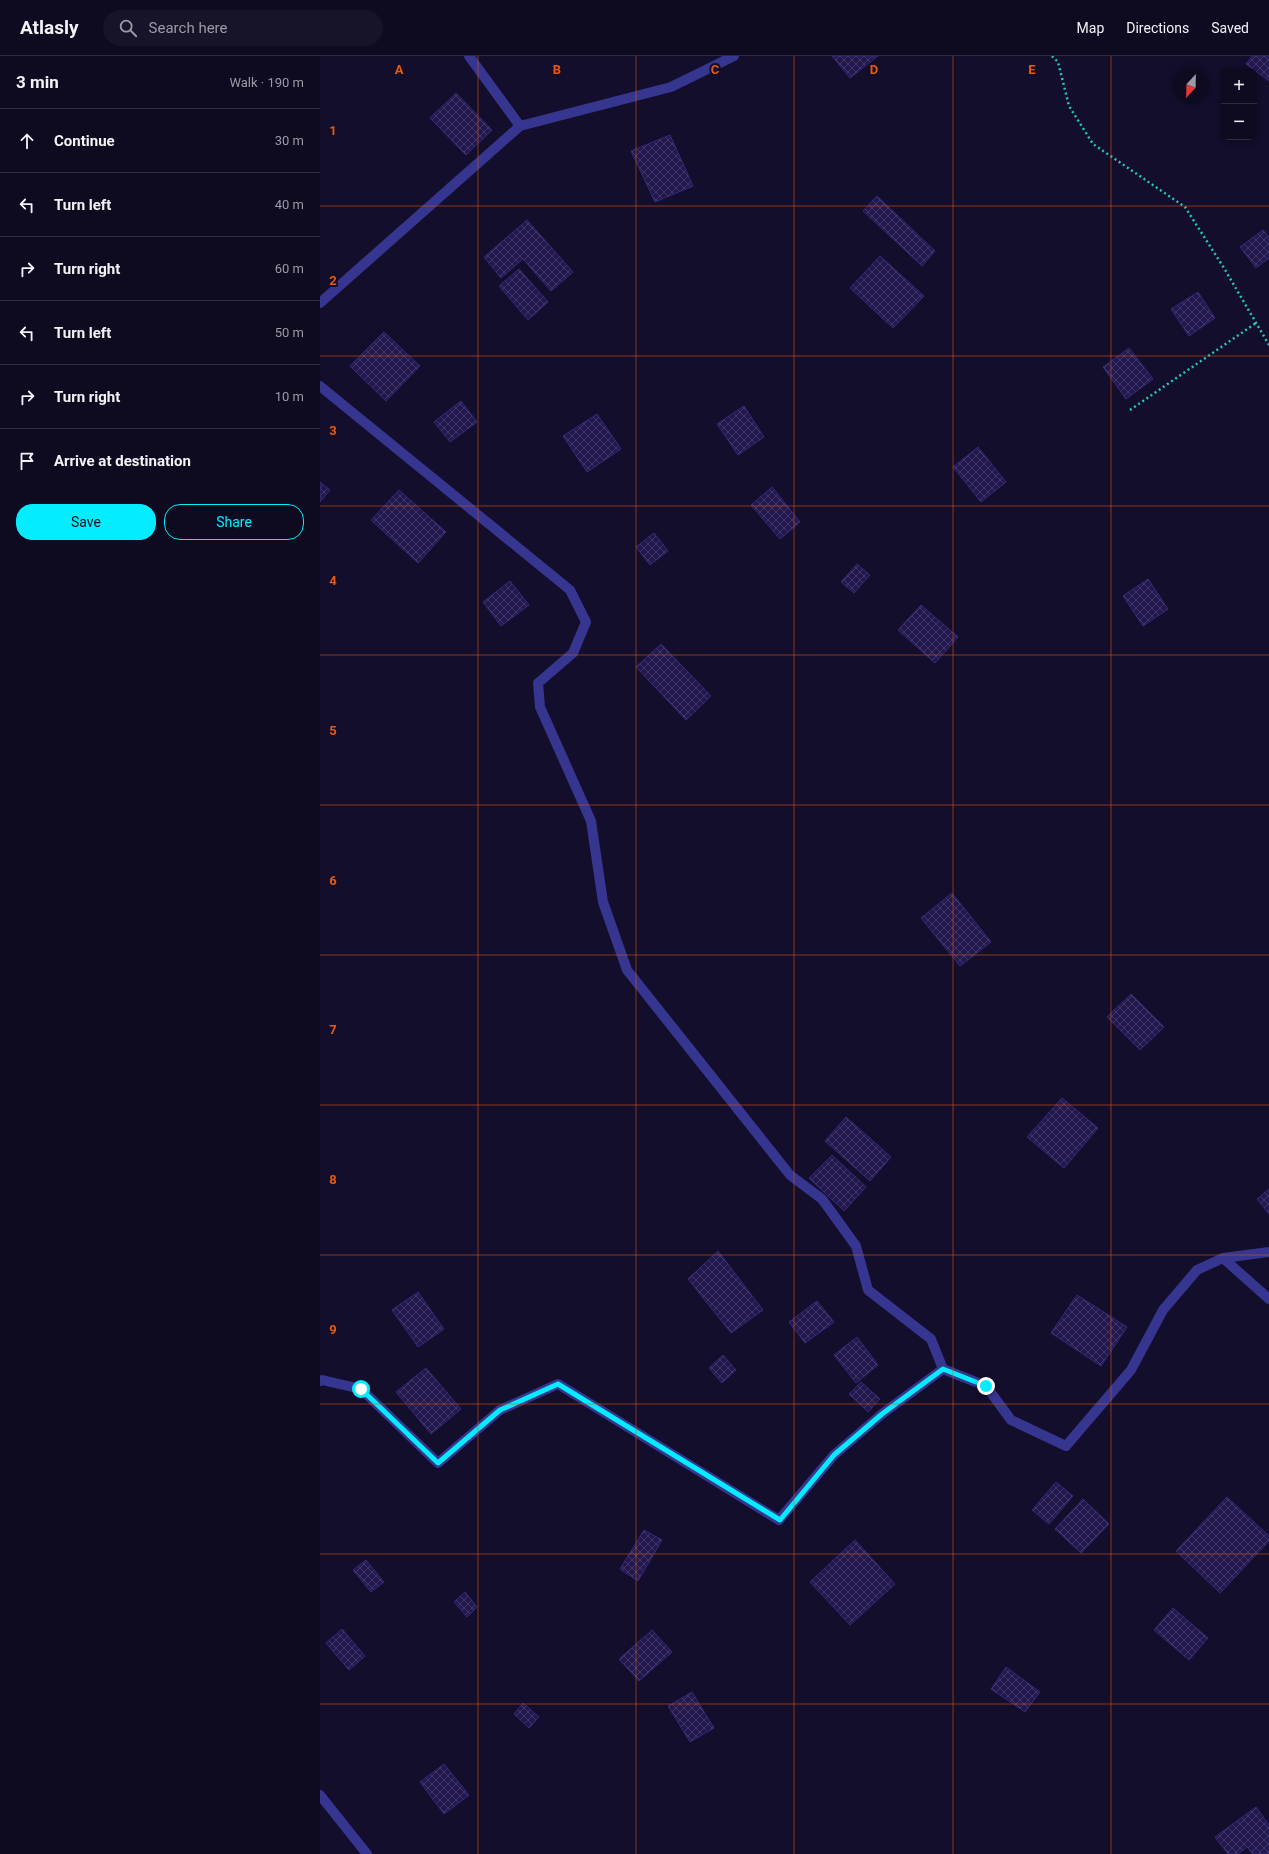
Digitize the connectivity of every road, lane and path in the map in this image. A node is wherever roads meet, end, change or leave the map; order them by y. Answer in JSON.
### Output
{"nodes":[{"id":1,"x":469,"y":56,"type":"edge"},
{"id":2,"x":734,"y":56,"type":"edge"},
{"id":3,"x":1052,"y":56,"type":"edge"},
{"id":4,"x":520,"y":126,"type":"junction"},
{"id":5,"x":320,"y":303,"type":"edge"},
{"id":6,"x":1256,"y":323,"type":"junction"},
{"id":7,"x":1269,"y":345,"type":"edge"},
{"id":8,"x":320,"y":386,"type":"edge"},
{"id":9,"x":1130,"y":410,"type":"dead end"},
{"id":10,"x":1269,"y":1252,"type":"edge"},
{"id":11,"x":1223,"y":1258,"type":"junction"},
{"id":12,"x":1269,"y":1299,"type":"edge"},
{"id":13,"x":943,"y":1369,"type":"junction"},
{"id":14,"x":320,"y":1381,"type":"edge"},
{"id":15,"x":320,"y":1795,"type":"edge"},
{"id":16,"x":367,"y":1854,"type":"edge"}],
"edges":[{"from":1,"to":4,"type":"street"},
{"from":2,"to":4,"type":"street"},
{"from":3,"to":6,"type":"path"},
{"from":4,"to":5,"type":"street"},
{"from":6,"to":7,"type":"path"},
{"from":6,"to":9,"type":"path"},
{"from":8,"to":13,"type":"street"},
{"from":10,"to":11,"type":"street"},
{"from":11,"to":12,"type":"street"},
{"from":11,"to":13,"type":"street"},
{"from":13,"to":14,"type":"street"},
{"from":15,"to":16,"type":"street"}]}
